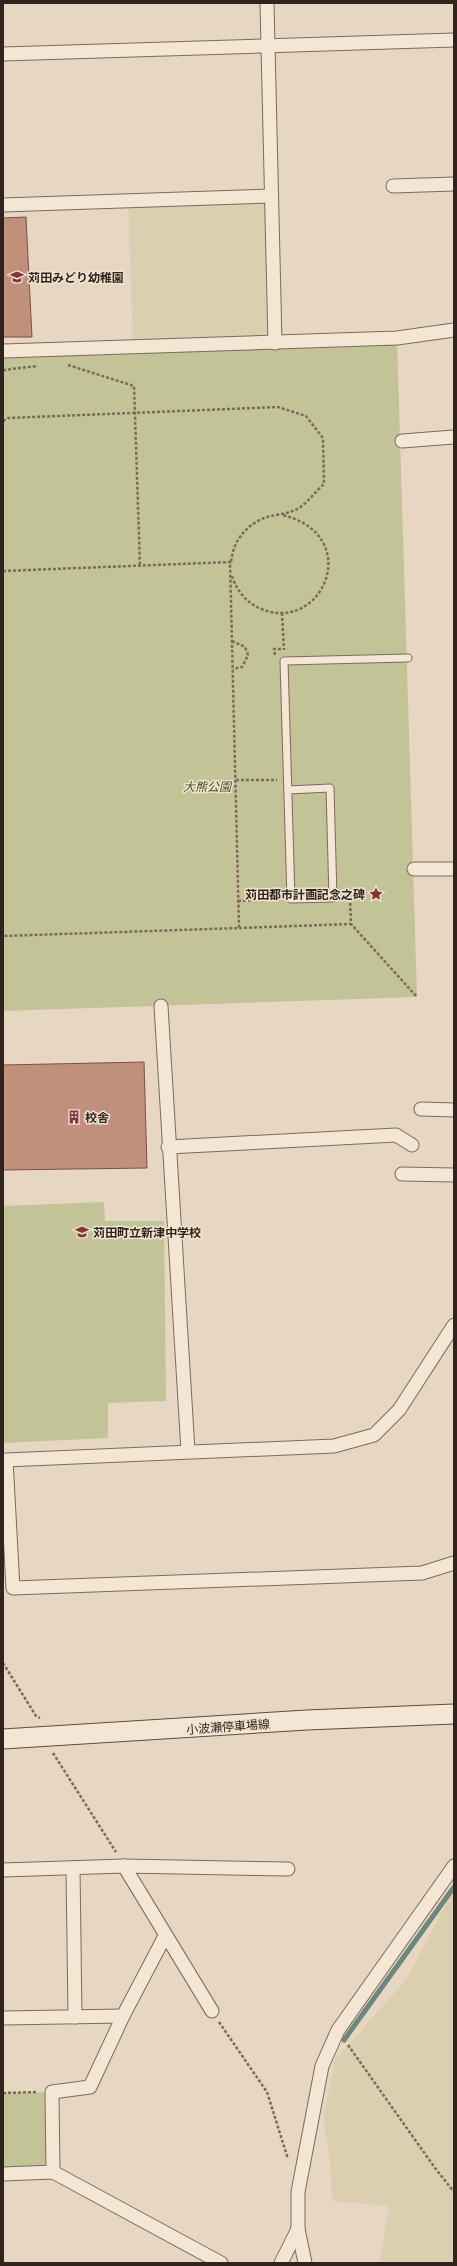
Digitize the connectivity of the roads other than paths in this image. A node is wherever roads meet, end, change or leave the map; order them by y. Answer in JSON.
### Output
{"nodes":[{"id":1,"x":266,"y":3,"type":"edge"},
{"id":2,"x":454,"y":40,"type":"edge"},
{"id":3,"x":268,"y":47,"type":"junction"},
{"id":4,"x":3,"y":54,"type":"edge"},
{"id":5,"x":454,"y":184,"type":"edge"},
{"id":6,"x":393,"y":186,"type":"dead end"},
{"id":7,"x":271,"y":196,"type":"junction"},
{"id":8,"x":3,"y":205,"type":"edge"},
{"id":9,"x":454,"y":330,"type":"edge"},
{"id":10,"x":275,"y":343,"type":"junction"},
{"id":11,"x":3,"y":351,"type":"edge"},
{"id":12,"x":454,"y":437,"type":"edge"},
{"id":13,"x":402,"y":441,"type":"dead end"},
{"id":14,"x":408,"y":658,"type":"dead end"},
{"id":15,"x":288,"y":790,"type":"junction"},
{"id":16,"x":414,"y":869,"type":"dead end"},
{"id":17,"x":454,"y":869,"type":"edge"},
{"id":18,"x":161,"y":1006,"type":"dead end"},
{"id":19,"x":420,"y":1109,"type":"dead end"},
{"id":20,"x":454,"y":1110,"type":"edge"},
{"id":21,"x":412,"y":1145,"type":"dead end"},
{"id":22,"x":168,"y":1147,"type":"junction"},
{"id":23,"x":402,"y":1174,"type":"dead end"},
{"id":24,"x":454,"y":1175,"type":"edge"},
{"id":25,"x":454,"y":1325,"type":"edge"},
{"id":26,"x":450,"y":1342,"type":"edge"},
{"id":27,"x":188,"y":1451,"type":"junction"},
{"id":28,"x":454,"y":1563,"type":"edge"},
{"id":29,"x":454,"y":1714,"type":"edge"},
{"id":30,"x":3,"y":1739,"type":"edge"},
{"id":31,"x":124,"y":1866,"type":"junction"},
{"id":32,"x":454,"y":1866,"type":"edge"},
{"id":33,"x":73,"y":1868,"type":"junction"},
{"id":34,"x":3,"y":1870,"type":"edge"},
{"id":35,"x":288,"y":1870,"type":"dead end"},
{"id":36,"x":165,"y":1936,"type":"junction"},
{"id":37,"x":212,"y":2010,"type":"road end"},
{"id":38,"x":123,"y":2016,"type":"junction"},
{"id":39,"x":75,"y":2017,"type":"junction"},
{"id":40,"x":3,"y":2018,"type":"edge"},
{"id":41,"x":53,"y":2172,"type":"junction"},
{"id":42,"x":3,"y":2174,"type":"edge"},
{"id":43,"x":298,"y":2229,"type":"junction"},
{"id":44,"x":221,"y":2263,"type":"edge"},
{"id":45,"x":281,"y":2263,"type":"edge"},
{"id":46,"x":305,"y":2263,"type":"edge"}],
"edges":[{"from":1,"to":3,"type":"street"},
{"from":2,"to":3,"type":"street"},
{"from":3,"to":4,"type":"street"},
{"from":3,"to":7,"type":"street"},
{"from":5,"to":6,"type":"street"},
{"from":7,"to":8,"type":"street"},
{"from":7,"to":10,"type":"street"},
{"from":9,"to":10,"type":"street"},
{"from":10,"to":11,"type":"street"},
{"from":12,"to":13,"type":"street"},
{"from":14,"to":15,"type":"lane"},
{"from":15,"to":15,"type":"lane"},
{"from":16,"to":17,"type":"street"},
{"from":18,"to":22,"type":"street"},
{"from":19,"to":20,"type":"street"},
{"from":21,"to":22,"type":"street"},
{"from":22,"to":27,"type":"street"},
{"from":23,"to":24,"type":"street"},
{"from":25,"to":26,"type":"street"},
{"from":26,"to":27,"type":"street"},
{"from":27,"to":28,"type":"street"},
{"from":29,"to":30,"type":"main road","name":"小波瀬停車場線"},
{"from":31,"to":33,"type":"street"},
{"from":31,"to":35,"type":"street"},
{"from":31,"to":36,"type":"street"},
{"from":32,"to":43,"type":"street"},
{"from":33,"to":34,"type":"street"},
{"from":33,"to":39,"type":"street"},
{"from":36,"to":37,"type":"street"},
{"from":36,"to":38,"type":"street"},
{"from":38,"to":39,"type":"street"},
{"from":38,"to":41,"type":"street"},
{"from":39,"to":40,"type":"street"},
{"from":41,"to":42,"type":"street"},
{"from":41,"to":44,"type":"street"},
{"from":43,"to":45,"type":"street"},
{"from":43,"to":46,"type":"street"}]}
